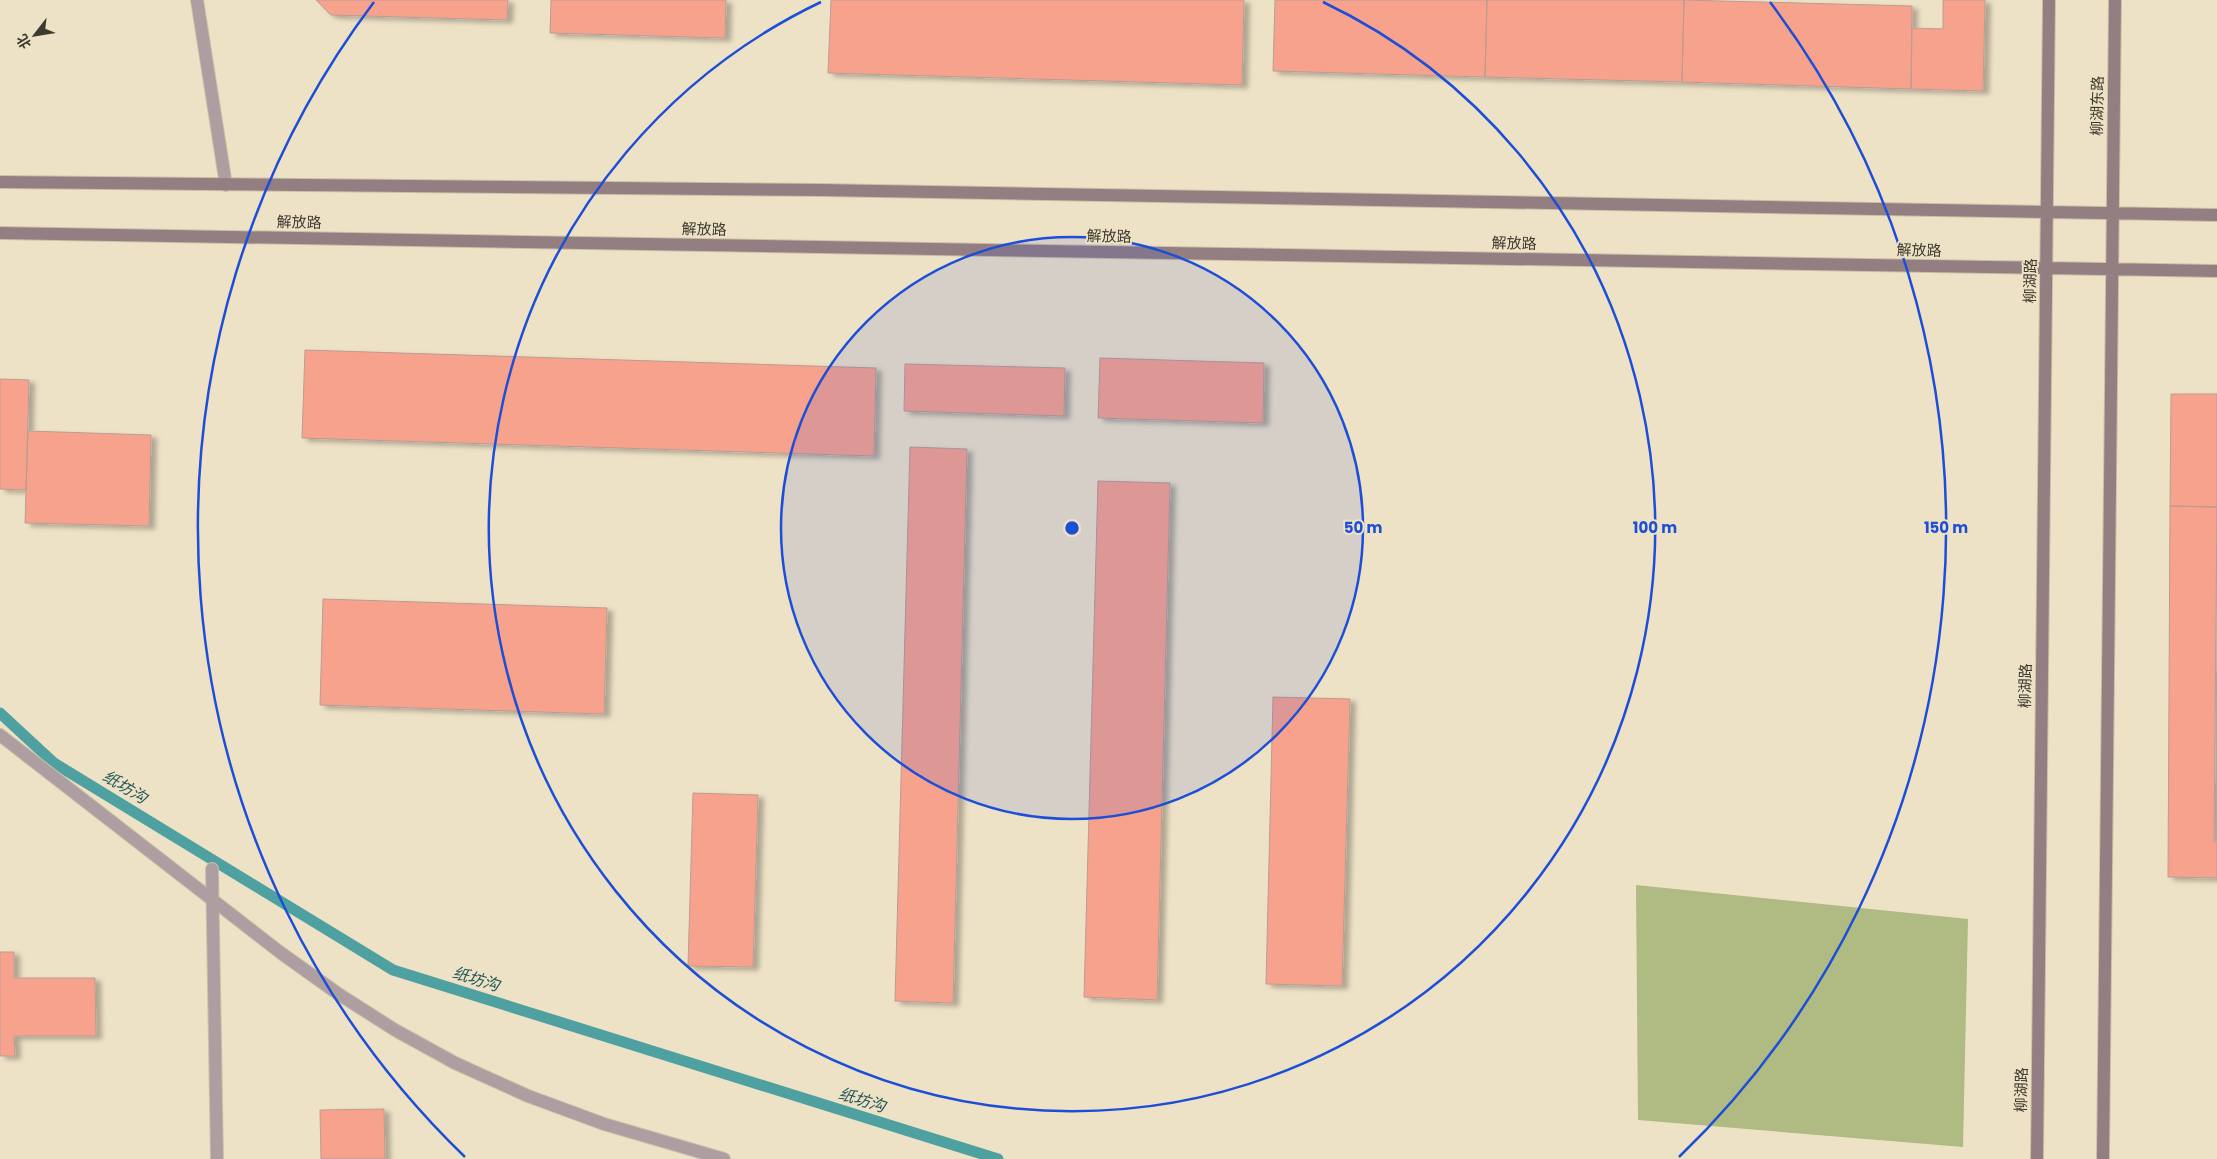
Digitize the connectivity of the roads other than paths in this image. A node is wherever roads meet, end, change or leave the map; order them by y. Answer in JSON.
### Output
{"nodes":[{"id":1,"x":197,"y":0,"type":"edge"},
{"id":2,"x":2049,"y":0,"type":"edge"},
{"id":3,"x":2115,"y":0,"type":"edge"},
{"id":4,"x":0,"y":182,"type":"edge"},
{"id":5,"x":226,"y":184,"type":"junction"},
{"id":6,"x":2046,"y":212,"type":"junction"},
{"id":7,"x":2113,"y":213,"type":"junction"},
{"id":8,"x":2217,"y":215,"type":"edge"},
{"id":9,"x":0,"y":233,"type":"edge"},
{"id":10,"x":2046,"y":268,"type":"junction"},
{"id":11,"x":2112,"y":269,"type":"junction"},
{"id":12,"x":2217,"y":271,"type":"edge"},
{"id":13,"x":0,"y":735,"type":"edge"},
{"id":14,"x":212,"y":869,"type":"dead end"},
{"id":15,"x":213,"y":901,"type":"junction"},
{"id":16,"x":217,"y":1159,"type":"edge"},
{"id":17,"x":724,"y":1159,"type":"edge"},
{"id":18,"x":2037,"y":1159,"type":"edge"},
{"id":19,"x":2102,"y":1159,"type":"edge"}],
"edges":[{"from":1,"to":5,"type":"street"},
{"from":2,"to":6,"type":"main road"},
{"from":3,"to":7,"type":"main road","name":"柳湖东路"},
{"from":4,"to":5,"type":"main road"},
{"from":5,"to":6,"type":"main road"},
{"from":6,"to":7,"type":"main road"},
{"from":6,"to":10,"type":"main road","name":"柳湖路"},
{"from":7,"to":8,"type":"main road"},
{"from":7,"to":11,"type":"main road"},
{"from":9,"to":10,"type":"main road","name":"解放路"},
{"from":10,"to":11,"type":"main road","name":"解放路"},
{"from":10,"to":18,"type":"main road","name":"柳湖路"},
{"from":11,"to":12,"type":"main road","name":"解放路"},
{"from":11,"to":19,"type":"main road"},
{"from":13,"to":15,"type":"street"},
{"from":14,"to":15,"type":"street"},
{"from":15,"to":16,"type":"street"},
{"from":15,"to":17,"type":"street"}]}
